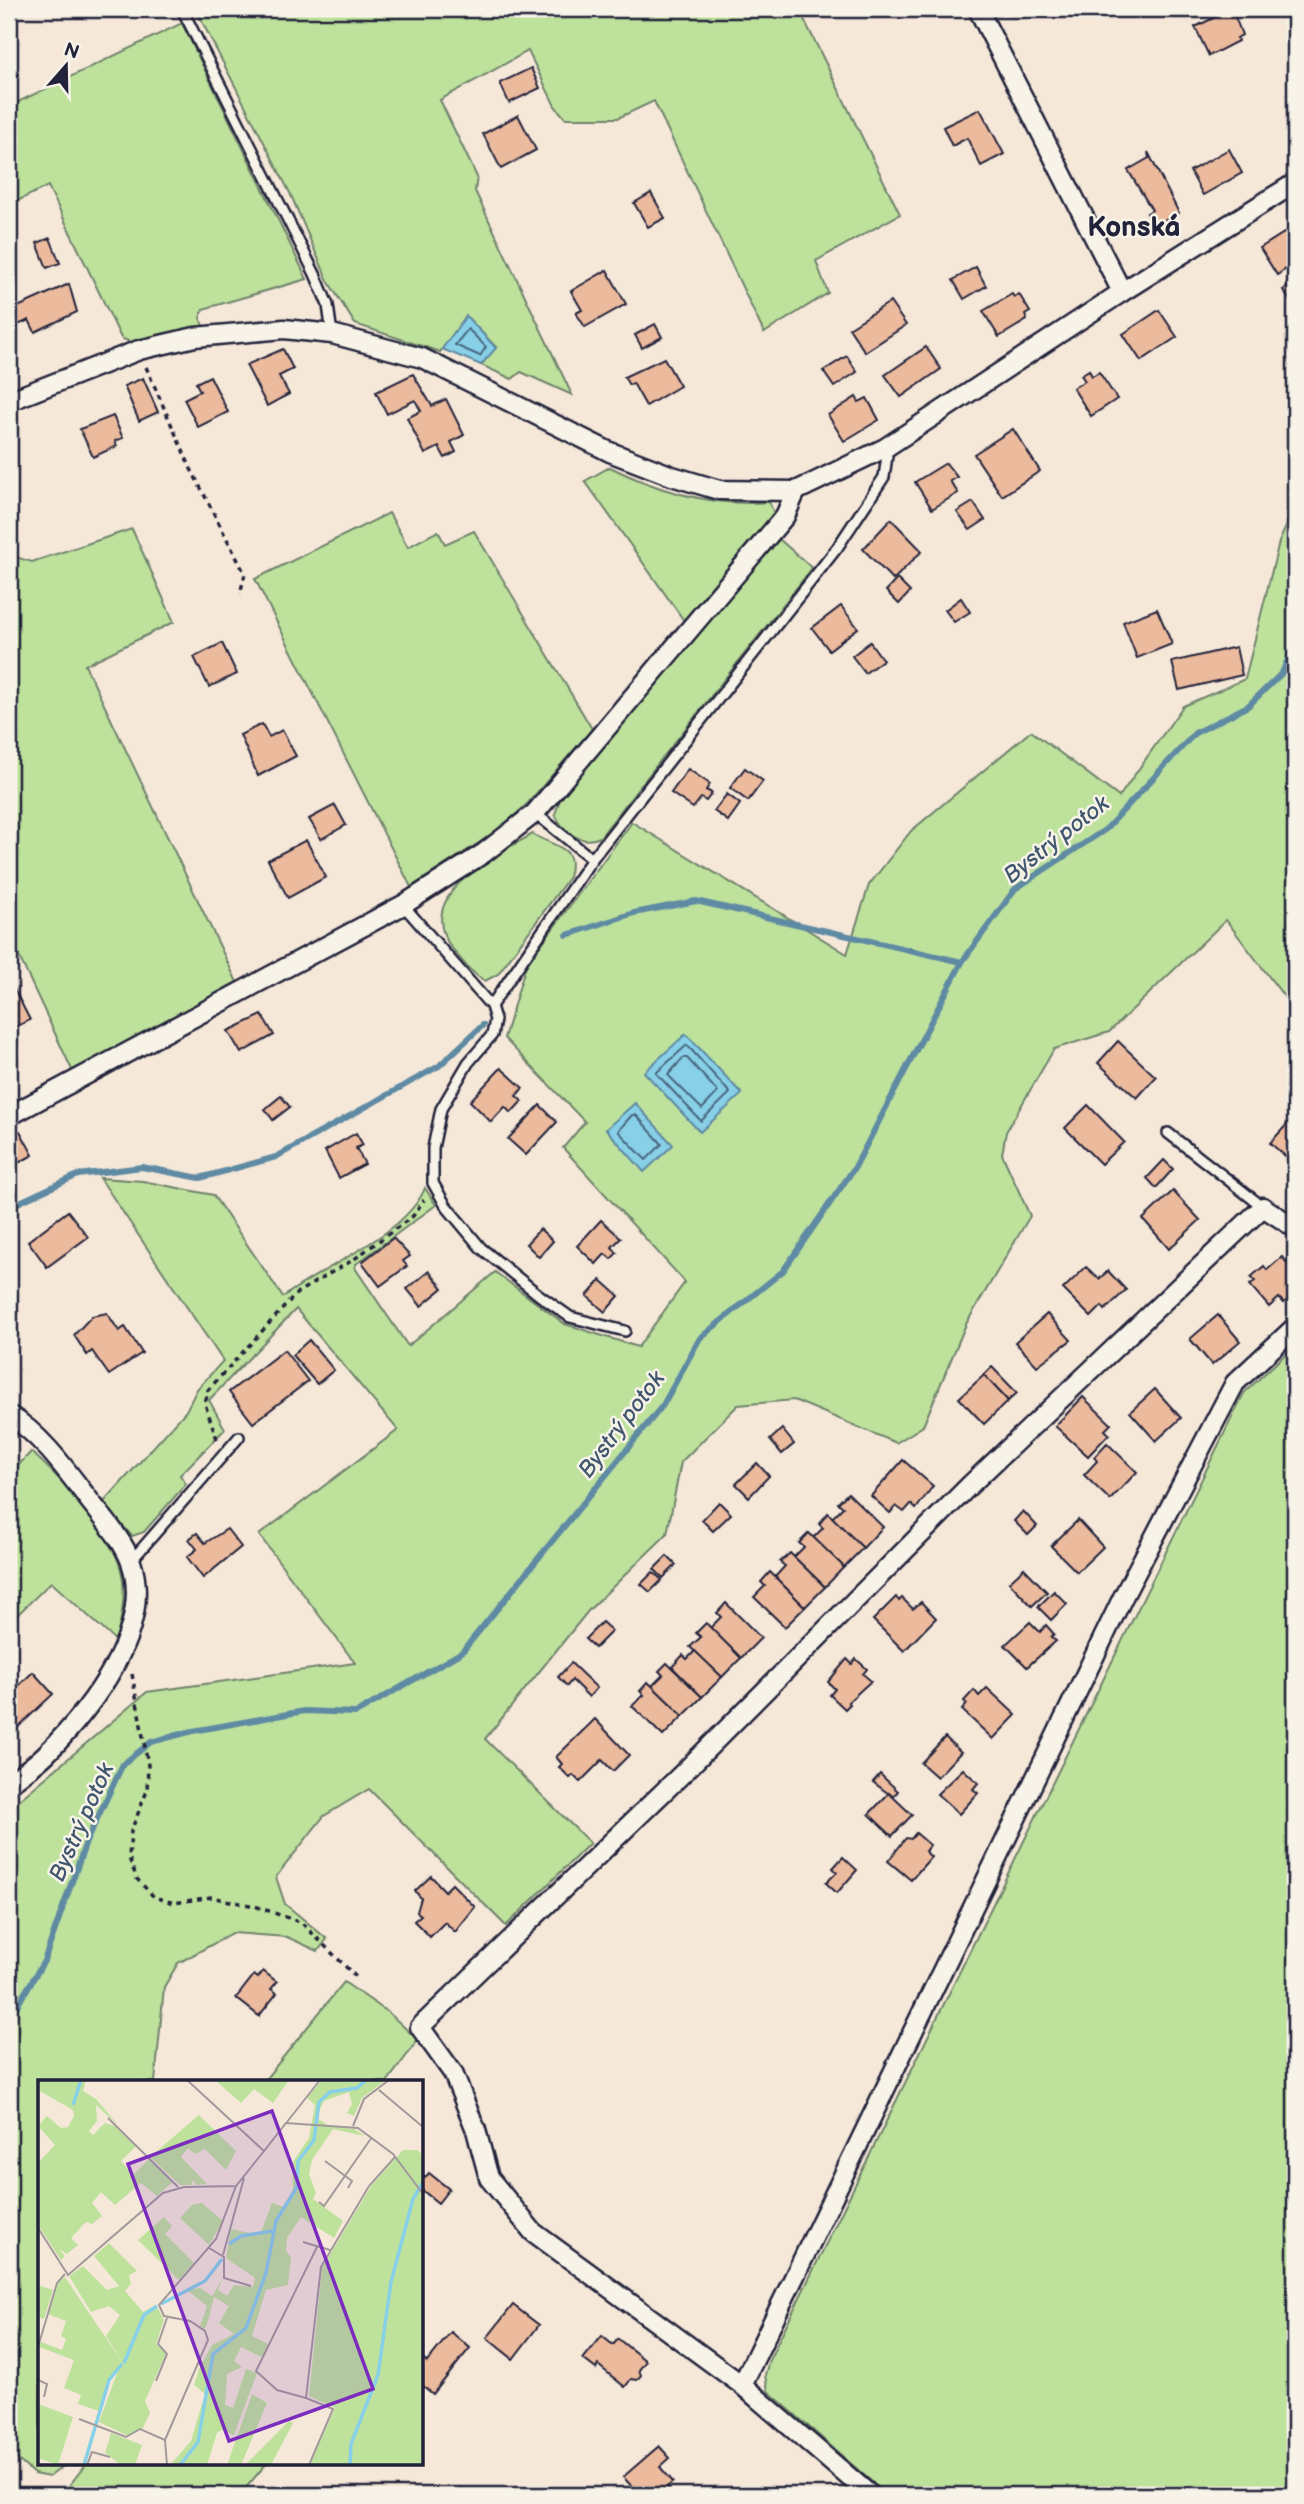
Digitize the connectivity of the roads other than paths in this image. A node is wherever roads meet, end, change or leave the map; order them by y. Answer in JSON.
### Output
{"nodes":[{"id":1,"x":182,"y":9,"type":"edge"},
{"id":2,"x":978,"y":9,"type":"edge"},
{"id":3,"x":1295,"y":183,"type":"edge"},
{"id":4,"x":1122,"y":292,"type":"junction"},
{"id":5,"x":332,"y":334,"type":"junction"},
{"id":6,"x":9,"y":401,"type":"edge"},
{"id":7,"x":885,"y":447,"type":"junction"},
{"id":8,"x":796,"y":491,"type":"junction"},
{"id":9,"x":535,"y":813,"type":"junction"},
{"id":10,"x":592,"y":859,"type":"junction"},
{"id":11,"x":402,"y":905,"type":"junction"},
{"id":12,"x":491,"y":1006,"type":"junction"},
{"id":13,"x":9,"y":1116,"type":"edge"},
{"id":14,"x":1168,"y":1133,"type":"dead end"},
{"id":15,"x":1263,"y":1207,"type":"junction"},
{"id":16,"x":1295,"y":1228,"type":"edge"},
{"id":17,"x":1295,"y":1328,"type":"edge"},
{"id":18,"x":625,"y":1331,"type":"dead end"},
{"id":19,"x":9,"y":1415,"type":"edge"},
{"id":20,"x":239,"y":1437,"type":"dead end"},
{"id":21,"x":131,"y":1561,"type":"junction"},
{"id":22,"x":9,"y":1784,"type":"edge"},
{"id":23,"x":742,"y":2385,"type":"junction"},
{"id":24,"x":870,"y":2495,"type":"edge"}],
"edges":[{"from":1,"to":5,"type":"lane"},
{"from":2,"to":4,"type":"street"},
{"from":3,"to":4,"type":"street"},
{"from":4,"to":7,"type":"street"},
{"from":5,"to":6,"type":"street"},
{"from":5,"to":8,"type":"street"},
{"from":7,"to":8,"type":"street"},
{"from":7,"to":10,"type":"lane"},
{"from":8,"to":9,"type":"street"},
{"from":9,"to":10,"type":"lane"},
{"from":9,"to":11,"type":"street"},
{"from":10,"to":12,"type":"lane"},
{"from":11,"to":12,"type":"lane"},
{"from":11,"to":13,"type":"street"},
{"from":12,"to":18,"type":"lane"},
{"from":14,"to":15,"type":"lane"},
{"from":15,"to":16,"type":"street"},
{"from":15,"to":23,"type":"street"},
{"from":17,"to":23,"type":"street"},
{"from":19,"to":21,"type":"street"},
{"from":20,"to":21,"type":"lane"},
{"from":21,"to":22,"type":"street"},
{"from":23,"to":24,"type":"street"}]}
